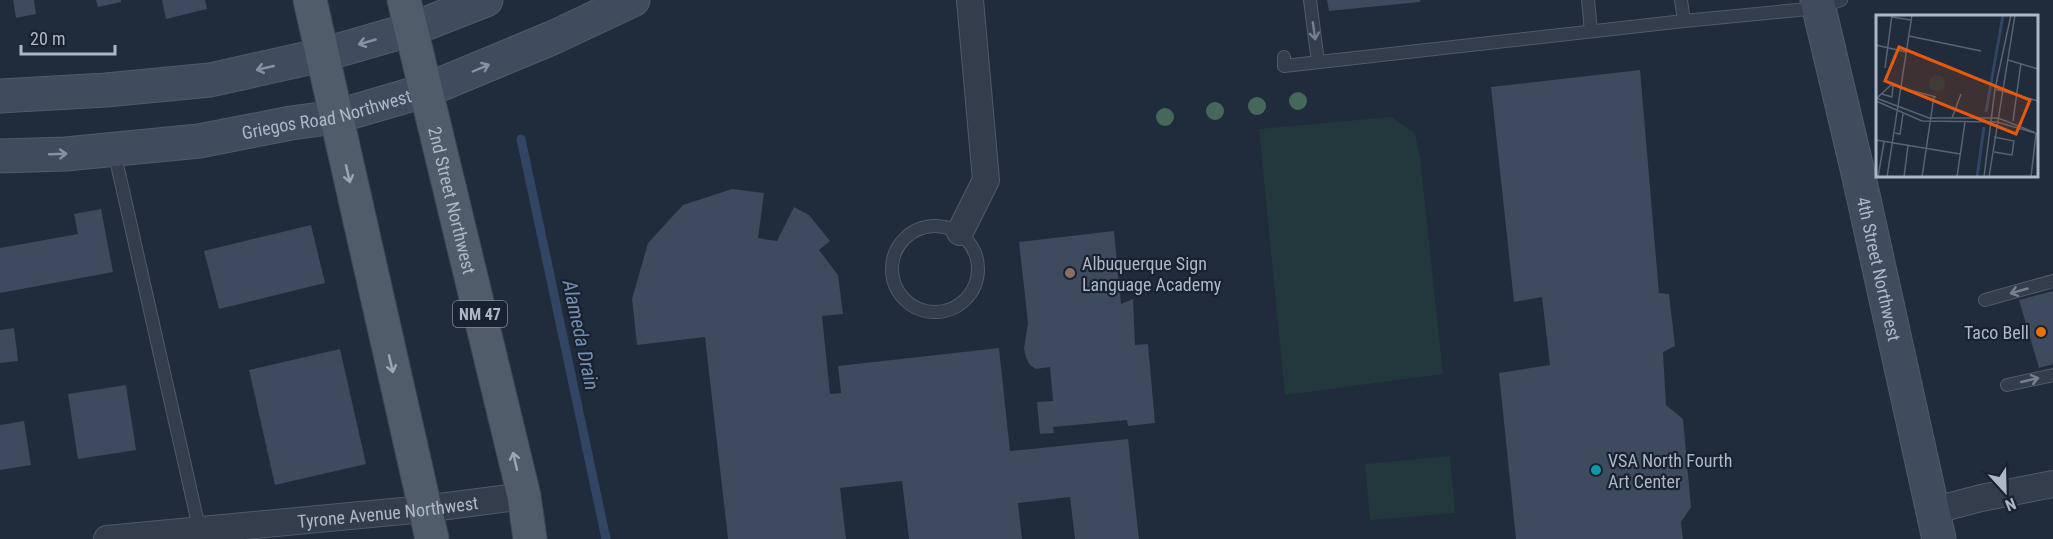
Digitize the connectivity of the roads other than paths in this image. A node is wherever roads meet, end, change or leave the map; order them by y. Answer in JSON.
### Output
{"nodes":[{"id":1,"x":310,"y":0,"type":"edge"},
{"id":2,"x":486,"y":0,"type":"edge"},
{"id":3,"x":633,"y":0,"type":"edge"},
{"id":4,"x":970,"y":0,"type":"edge"},
{"id":5,"x":1310,"y":0,"type":"edge"},
{"id":6,"x":1588,"y":0,"type":"edge"},
{"id":7,"x":1681,"y":0,"type":"edge"},
{"id":8,"x":1826,"y":3,"type":"edge"},
{"id":9,"x":408,"y":14,"type":"edge"},
{"id":10,"x":1684,"y":21,"type":"junction"},
{"id":11,"x":1592,"y":31,"type":"junction"},
{"id":12,"x":322,"y":55,"type":"junction"},
{"id":13,"x":1284,"y":57,"type":"dead end"},
{"id":14,"x":1318,"y":62,"type":"junction"},
{"id":15,"x":427,"y":90,"type":"junction"},
{"id":16,"x":0,"y":96,"type":"edge"},
{"id":17,"x":334,"y":117,"type":"junction"},
{"id":18,"x":113,"y":149,"type":"junction"},
{"id":19,"x":0,"y":156,"type":"edge"},
{"id":20,"x":960,"y":232,"type":"junction"},
{"id":21,"x":2053,"y":281,"type":"edge"},
{"id":22,"x":1985,"y":300,"type":"dead end"},
{"id":23,"x":2053,"y":375,"type":"edge"},
{"id":24,"x":2007,"y":385,"type":"dead end"},
{"id":25,"x":2053,"y":484,"type":"edge"},
{"id":26,"x":524,"y":496,"type":"junction"},
{"id":27,"x":428,"y":524,"type":"edge"},
{"id":28,"x":1936,"y":525,"type":"edge"},
{"id":29,"x":200,"y":535,"type":"edge"},
{"id":30,"x":107,"y":539,"type":"edge"},
{"id":31,"x":530,"y":539,"type":"edge"}],
"edges":[{"from":1,"to":12,"type":"main road"},
{"from":2,"to":9,"type":"main road"},
{"from":15,"to":3,"type":"main road","name":"Griegos Road Northwest","one_way":true},
{"from":4,"to":20,"type":"street"},
{"from":5,"to":14,"type":"lane","one_way":true},
{"from":6,"to":11,"type":"lane"},
{"from":7,"to":10,"type":"lane"},
{"from":8,"to":10,"type":"lane"},
{"from":8,"to":28,"type":"main road","name":"4th Street Northwest"},
{"from":9,"to":12,"type":"main road","one_way":true},
{"from":9,"to":15,"type":"main road","name":"2nd Street Northwest","number":"NM 47"},
{"from":10,"to":11,"type":"lane"},
{"from":11,"to":14,"type":"lane"},
{"from":12,"to":16,"type":"main road","one_way":true},
{"from":12,"to":17,"type":"main road"},
{"from":13,"to":14,"type":"lane"},
{"from":15,"to":17,"type":"main road","name":"Griegos Road Northwest"},
{"from":26,"to":15,"type":"main road","name":"2nd Street Northwest","number":"NM 47","one_way":true},
{"from":17,"to":18,"type":"main road","name":"Griegos Road Northwest"},
{"from":17,"to":27,"type":"main road","one_way":true},
{"from":19,"to":18,"type":"main road","name":"Griegos Road Northwest","one_way":true},
{"from":18,"to":29,"type":"lane"},
{"from":20,"to":20,"type":"lane"},
{"from":21,"to":22,"type":"lane","one_way":true},
{"from":24,"to":23,"type":"lane","one_way":true},
{"from":25,"to":28,"type":"street"},
{"from":26,"to":27,"type":"street","name":"Tyrone Avenue Northwest"},
{"from":26,"to":31,"type":"main road","name":"2nd Street Northwest","number":"NM 47"},
{"from":27,"to":29,"type":"street","name":"Tyrone Avenue Northwest"},
{"from":29,"to":30,"type":"street","name":"Tyrone Avenue Northwest"}]}
